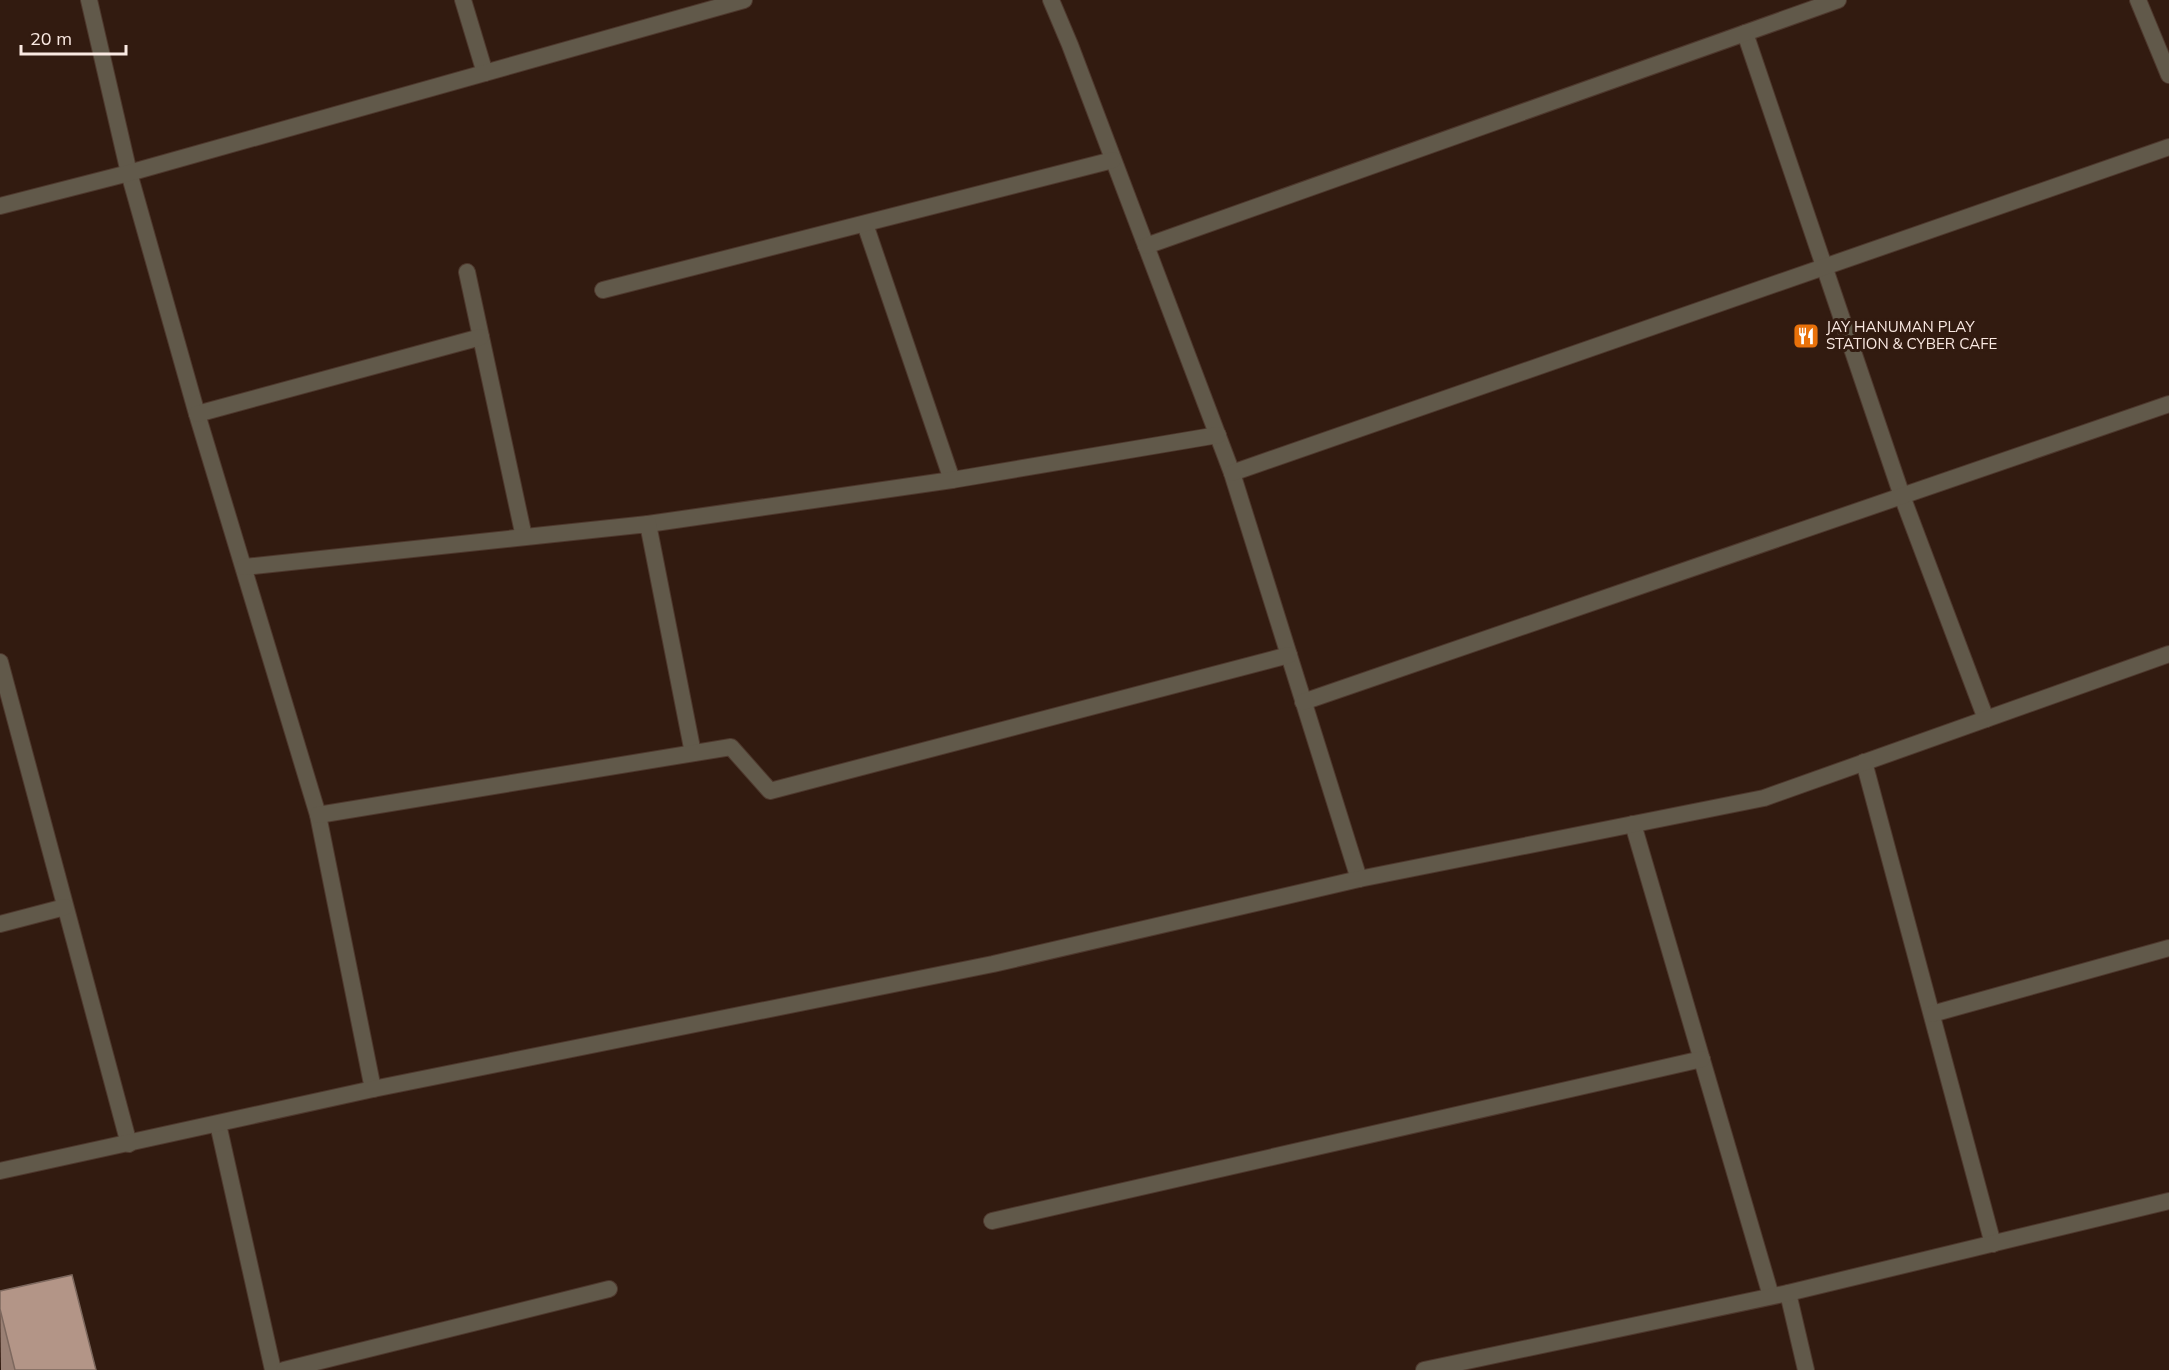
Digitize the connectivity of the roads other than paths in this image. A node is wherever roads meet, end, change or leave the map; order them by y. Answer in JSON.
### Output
{"nodes":[{"id":1,"x":89,"y":0,"type":"edge"},
{"id":2,"x":463,"y":0,"type":"edge"},
{"id":3,"x":744,"y":0,"type":"edge"},
{"id":4,"x":1051,"y":0,"type":"edge"},
{"id":5,"x":1838,"y":0,"type":"edge"},
{"id":6,"x":2138,"y":0,"type":"edge"},
{"id":7,"x":1745,"y":33,"type":"junction"},
{"id":8,"x":485,"y":73,"type":"junction"},
{"id":9,"x":2169,"y":75,"type":"edge"},
{"id":10,"x":2169,"y":147,"type":"edge"},
{"id":11,"x":1113,"y":160,"type":"junction"},
{"id":12,"x":129,"y":173,"type":"junction"},
{"id":13,"x":0,"y":206,"type":"edge"},
{"id":14,"x":865,"y":224,"type":"junction"},
{"id":15,"x":1146,"y":246,"type":"junction"},
{"id":16,"x":1823,"y":268,"type":"junction"},
{"id":17,"x":467,"y":272,"type":"dead end"},
{"id":18,"x":603,"y":291,"type":"dead end"},
{"id":19,"x":481,"y":337,"type":"junction"},
{"id":20,"x":2169,"y":404,"type":"edge"},
{"id":21,"x":197,"y":414,"type":"junction"},
{"id":22,"x":1218,"y":435,"type":"junction"},
{"id":23,"x":1232,"y":473,"type":"junction"},
{"id":24,"x":952,"y":480,"type":"junction"},
{"id":25,"x":1902,"y":496,"type":"junction"},
{"id":26,"x":648,"y":524,"type":"junction"},
{"id":27,"x":524,"y":537,"type":"junction"},
{"id":28,"x":244,"y":567,"type":"junction"},
{"id":29,"x":2169,"y":654,"type":"edge"},
{"id":30,"x":1289,"y":655,"type":"junction"},
{"id":31,"x":0,"y":662,"type":"edge"},
{"id":32,"x":1303,"y":702,"type":"junction"},
{"id":33,"x":1986,"y":719,"type":"junction"},
{"id":34,"x":693,"y":753,"type":"junction"},
{"id":35,"x":1864,"y":762,"type":"junction"},
{"id":36,"x":318,"y":815,"type":"junction"},
{"id":37,"x":1633,"y":824,"type":"junction"},
{"id":38,"x":1359,"y":879,"type":"junction"},
{"id":39,"x":65,"y":907,"type":"junction"},
{"id":40,"x":0,"y":924,"type":"edge"},
{"id":41,"x":2169,"y":948,"type":"edge"},
{"id":42,"x":1932,"y":1014,"type":"junction"},
{"id":43,"x":1702,"y":1059,"type":"junction"},
{"id":44,"x":373,"y":1089,"type":"junction"},
{"id":45,"x":218,"y":1124,"type":"junction"},
{"id":46,"x":129,"y":1144,"type":"junction"},
{"id":47,"x":0,"y":1172,"type":"edge"},
{"id":48,"x":2169,"y":1201,"type":"edge"},
{"id":49,"x":992,"y":1221,"type":"dead end"},
{"id":50,"x":1993,"y":1244,"type":"junction"},
{"id":51,"x":609,"y":1289,"type":"dead end"},
{"id":52,"x":1780,"y":1295,"type":"junction"},
{"id":53,"x":273,"y":1370,"type":"edge"},
{"id":54,"x":284,"y":1370,"type":"edge"},
{"id":55,"x":1424,"y":1370,"type":"edge"},
{"id":56,"x":1806,"y":1370,"type":"edge"}],
"edges":[{"from":1,"to":12,"type":"street"},
{"from":2,"to":8,"type":"street"},
{"from":3,"to":8,"type":"street"},
{"from":4,"to":11,"type":"street"},
{"from":5,"to":7,"type":"street"},
{"from":6,"to":9,"type":"street"},
{"from":7,"to":15,"type":"street"},
{"from":7,"to":16,"type":"street"},
{"from":8,"to":12,"type":"street"},
{"from":10,"to":16,"type":"street"},
{"from":11,"to":14,"type":"street"},
{"from":11,"to":15,"type":"street"},
{"from":12,"to":13,"type":"street"},
{"from":12,"to":21,"type":"street"},
{"from":14,"to":18,"type":"street"},
{"from":14,"to":24,"type":"street"},
{"from":15,"to":22,"type":"street"},
{"from":16,"to":23,"type":"street"},
{"from":16,"to":25,"type":"street"},
{"from":17,"to":19,"type":"street"},
{"from":19,"to":21,"type":"street"},
{"from":19,"to":27,"type":"street"},
{"from":20,"to":25,"type":"street"},
{"from":21,"to":28,"type":"street"},
{"from":22,"to":23,"type":"street"},
{"from":22,"to":24,"type":"street"},
{"from":23,"to":30,"type":"street"},
{"from":24,"to":26,"type":"street"},
{"from":25,"to":32,"type":"street"},
{"from":25,"to":33,"type":"street"},
{"from":26,"to":27,"type":"street"},
{"from":26,"to":34,"type":"street"},
{"from":27,"to":28,"type":"street"},
{"from":28,"to":36,"type":"street"},
{"from":29,"to":33,"type":"street"},
{"from":30,"to":32,"type":"street"},
{"from":30,"to":34,"type":"street"},
{"from":31,"to":39,"type":"street"},
{"from":32,"to":38,"type":"street"},
{"from":33,"to":35,"type":"street"},
{"from":34,"to":36,"type":"street"},
{"from":35,"to":37,"type":"street"},
{"from":35,"to":42,"type":"street"},
{"from":36,"to":44,"type":"street"},
{"from":37,"to":38,"type":"street"},
{"from":37,"to":43,"type":"street"},
{"from":38,"to":44,"type":"street"},
{"from":39,"to":40,"type":"street"},
{"from":39,"to":46,"type":"street"},
{"from":41,"to":42,"type":"street"},
{"from":42,"to":50,"type":"street"},
{"from":43,"to":49,"type":"street"},
{"from":43,"to":52,"type":"street"},
{"from":44,"to":45,"type":"street"},
{"from":45,"to":46,"type":"street"},
{"from":45,"to":53,"type":"street"},
{"from":46,"to":47,"type":"street"},
{"from":48,"to":50,"type":"street"},
{"from":50,"to":52,"type":"street"},
{"from":51,"to":54,"type":"street"},
{"from":52,"to":55,"type":"street"},
{"from":52,"to":56,"type":"street"}]}
